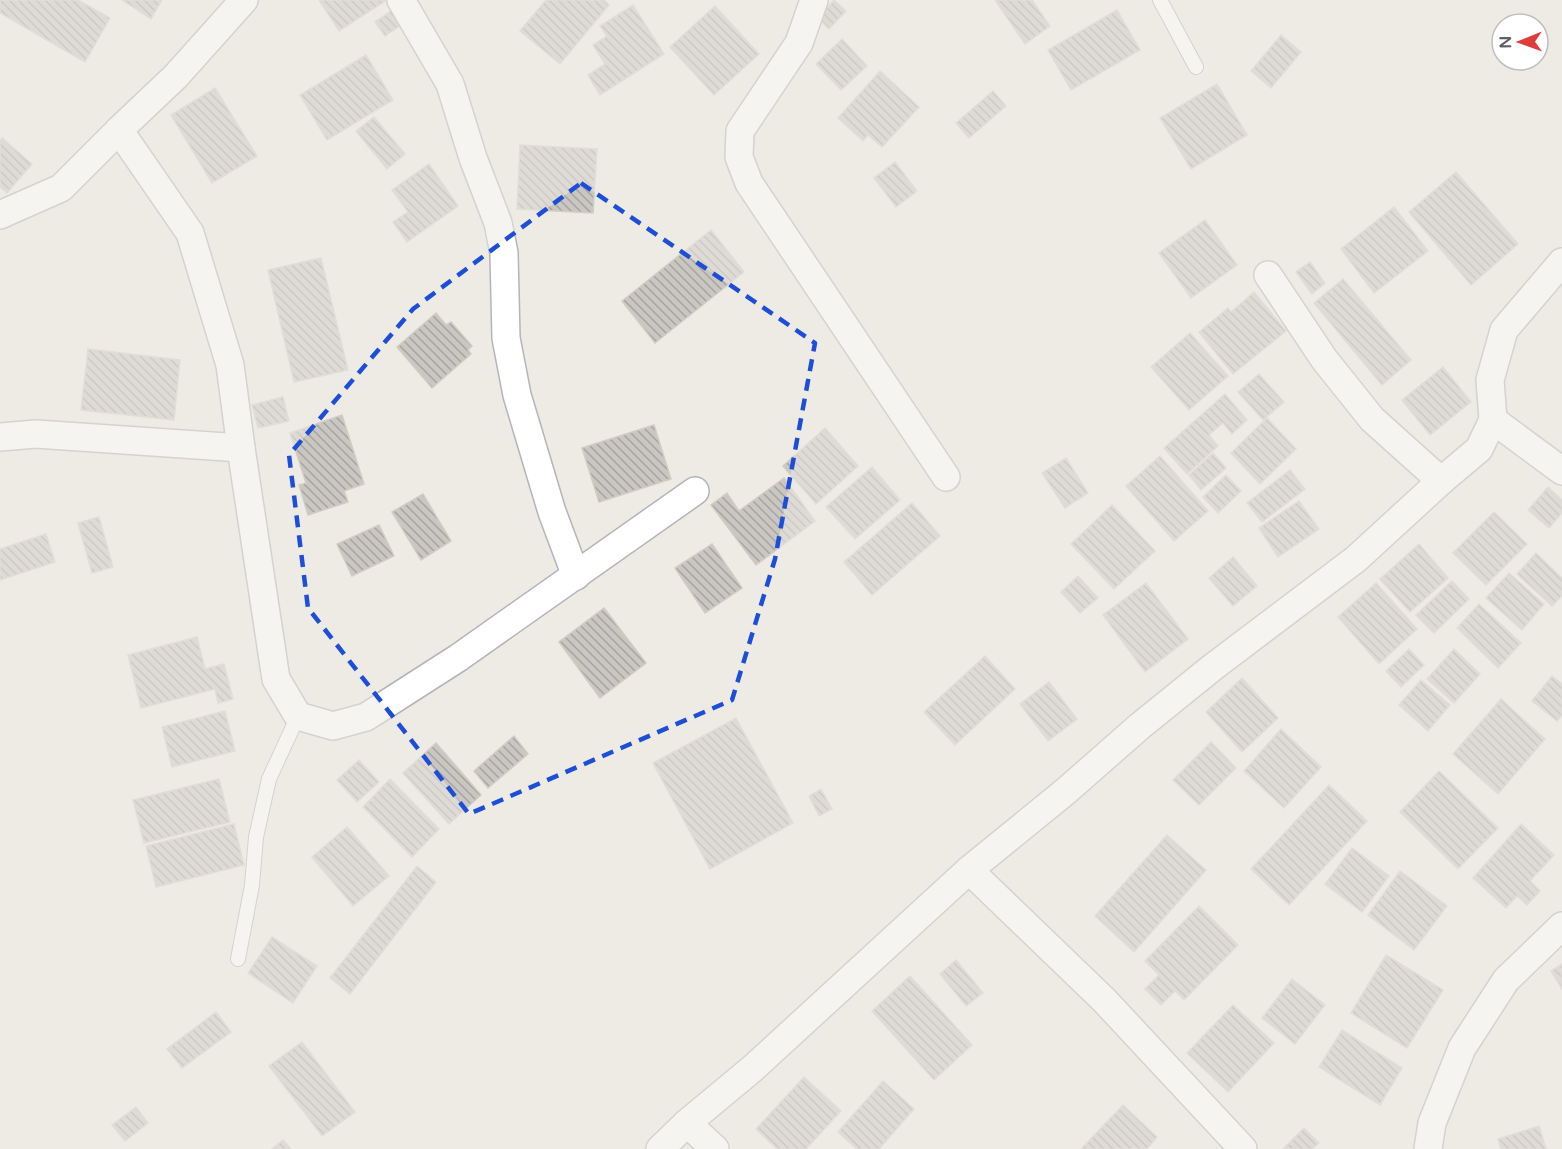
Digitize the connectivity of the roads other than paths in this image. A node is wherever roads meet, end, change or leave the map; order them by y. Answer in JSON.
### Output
{"nodes":[{"id":1,"x":244,"y":0,"type":"edge"},
{"id":2,"x":401,"y":0,"type":"edge"},
{"id":3,"x":814,"y":0,"type":"edge"},
{"id":4,"x":820,"y":0,"type":"edge"},
{"id":5,"x":1160,"y":0,"type":"edge"},
{"id":6,"x":1196,"y":67,"type":"dead end"},
{"id":7,"x":119,"y":130,"type":"junction"},
{"id":8,"x":0,"y":215,"type":"edge"},
{"id":9,"x":1562,"y":262,"type":"edge"},
{"id":10,"x":1268,"y":275,"type":"dead end"},
{"id":11,"x":1493,"y":420,"type":"junction"},
{"id":12,"x":0,"y":437,"type":"edge"},
{"id":13,"x":241,"y":448,"type":"junction"},
{"id":14,"x":1562,"y":471,"type":"edge"},
{"id":15,"x":946,"y":477,"type":"dead end"},
{"id":16,"x":1441,"y":481,"type":"junction"},
{"id":17,"x":695,"y":490,"type":"dead end"},
{"id":18,"x":576,"y":576,"type":"junction"},
{"id":19,"x":298,"y":716,"type":"junction"},
{"id":20,"x":969,"y":870,"type":"junction"},
{"id":21,"x":1562,"y":926,"type":"edge"},
{"id":22,"x":238,"y":959,"type":"dead end"},
{"id":23,"x":687,"y":1123,"type":"junction"},
{"id":24,"x":660,"y":1149,"type":"edge"},
{"id":25,"x":715,"y":1149,"type":"edge"},
{"id":26,"x":1243,"y":1149,"type":"edge"},
{"id":27,"x":1428,"y":1149,"type":"edge"}],
"edges":[{"from":1,"to":7,"type":"street"},
{"from":2,"to":18,"type":"street"},
{"from":3,"to":4,"type":"street"},
{"from":3,"to":15,"type":"street"},
{"from":5,"to":6,"type":"lane"},
{"from":7,"to":8,"type":"street"},
{"from":7,"to":13,"type":"street"},
{"from":9,"to":11,"type":"street"},
{"from":10,"to":16,"type":"street"},
{"from":11,"to":14,"type":"street"},
{"from":11,"to":16,"type":"street"},
{"from":12,"to":13,"type":"street"},
{"from":13,"to":19,"type":"street"},
{"from":16,"to":20,"type":"street"},
{"from":17,"to":18,"type":"street"},
{"from":18,"to":19,"type":"street"},
{"from":19,"to":22,"type":"lane"},
{"from":20,"to":23,"type":"street"},
{"from":20,"to":26,"type":"street"},
{"from":21,"to":27,"type":"street"},
{"from":23,"to":24,"type":"street"},
{"from":23,"to":25,"type":"street"}]}
